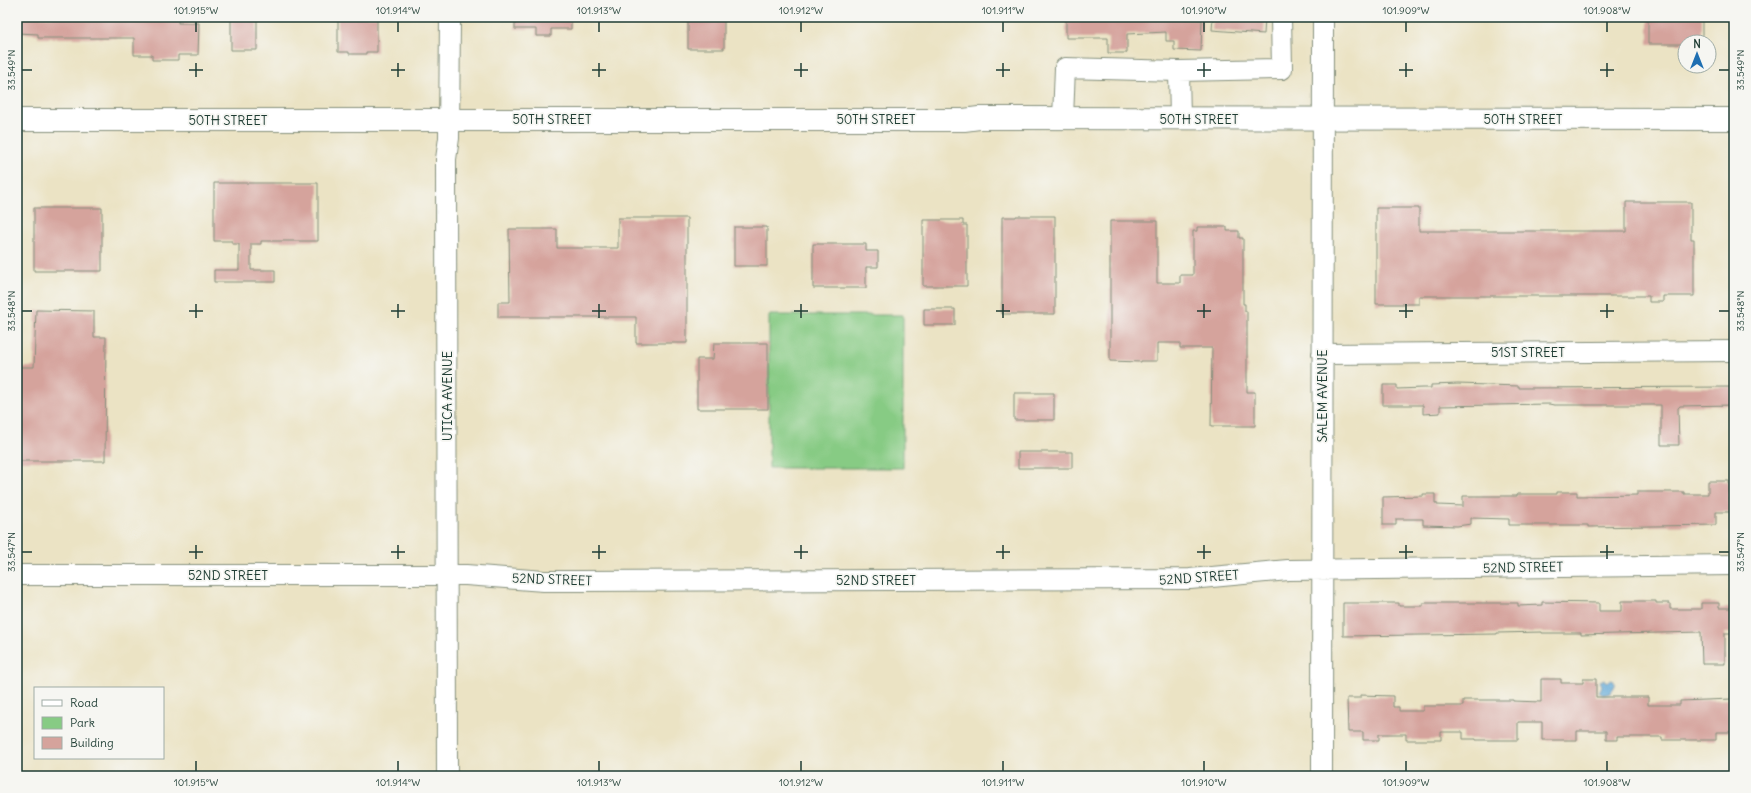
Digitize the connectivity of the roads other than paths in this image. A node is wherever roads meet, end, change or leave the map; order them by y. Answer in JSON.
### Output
{"nodes":[{"id":1,"x":450,"y":17,"type":"edge"},
{"id":2,"x":1281,"y":17,"type":"edge"},
{"id":3,"x":1323,"y":17,"type":"edge"},
{"id":4,"x":1179,"y":71,"type":"junction"},
{"id":5,"x":1064,"y":118,"type":"junction"},
{"id":6,"x":1180,"y":119,"type":"junction"},
{"id":7,"x":1323,"y":119,"type":"junction"},
{"id":8,"x":1734,"y":119,"type":"edge"},
{"id":9,"x":17,"y":120,"type":"edge"},
{"id":10,"x":449,"y":120,"type":"junction"},
{"id":11,"x":1734,"y":351,"type":"edge"},
{"id":12,"x":1322,"y":354,"type":"junction"},
{"id":13,"x":1734,"y":564,"type":"edge"},
{"id":14,"x":1322,"y":569,"type":"junction"},
{"id":15,"x":447,"y":575,"type":"junction"},
{"id":16,"x":17,"y":576,"type":"edge"},
{"id":17,"x":447,"y":776,"type":"edge"},
{"id":18,"x":1322,"y":776,"type":"edge"}],
"edges":[{"from":1,"to":10,"type":"street","name":"UTICA AVENUE"},
{"from":2,"to":4,"type":"street"},
{"from":3,"to":7,"type":"street","name":"SALEM AVENUE"},
{"from":4,"to":5,"type":"street"},
{"from":4,"to":6,"type":"street"},
{"from":5,"to":6,"type":"main road","name":"50TH STREET"},
{"from":5,"to":10,"type":"main road","name":"50TH STREET"},
{"from":6,"to":7,"type":"main road","name":"50TH STREET"},
{"from":7,"to":8,"type":"main road","name":"50TH STREET"},
{"from":7,"to":12,"type":"street","name":"SALEM AVENUE"},
{"from":9,"to":10,"type":"main road","name":"50TH STREET"},
{"from":10,"to":15,"type":"street","name":"UTICA AVENUE"},
{"from":11,"to":12,"type":"street","name":"51ST STREET"},
{"from":12,"to":14,"type":"street","name":"SALEM AVENUE"},
{"from":13,"to":14,"type":"street","name":"52ND STREET"},
{"from":14,"to":15,"type":"street","name":"52ND STREET"},
{"from":14,"to":18,"type":"street","name":"SALEM AVENUE"},
{"from":15,"to":16,"type":"street","name":"52ND STREET"},
{"from":15,"to":17,"type":"street","name":"UTICA AVENUE"}]}
